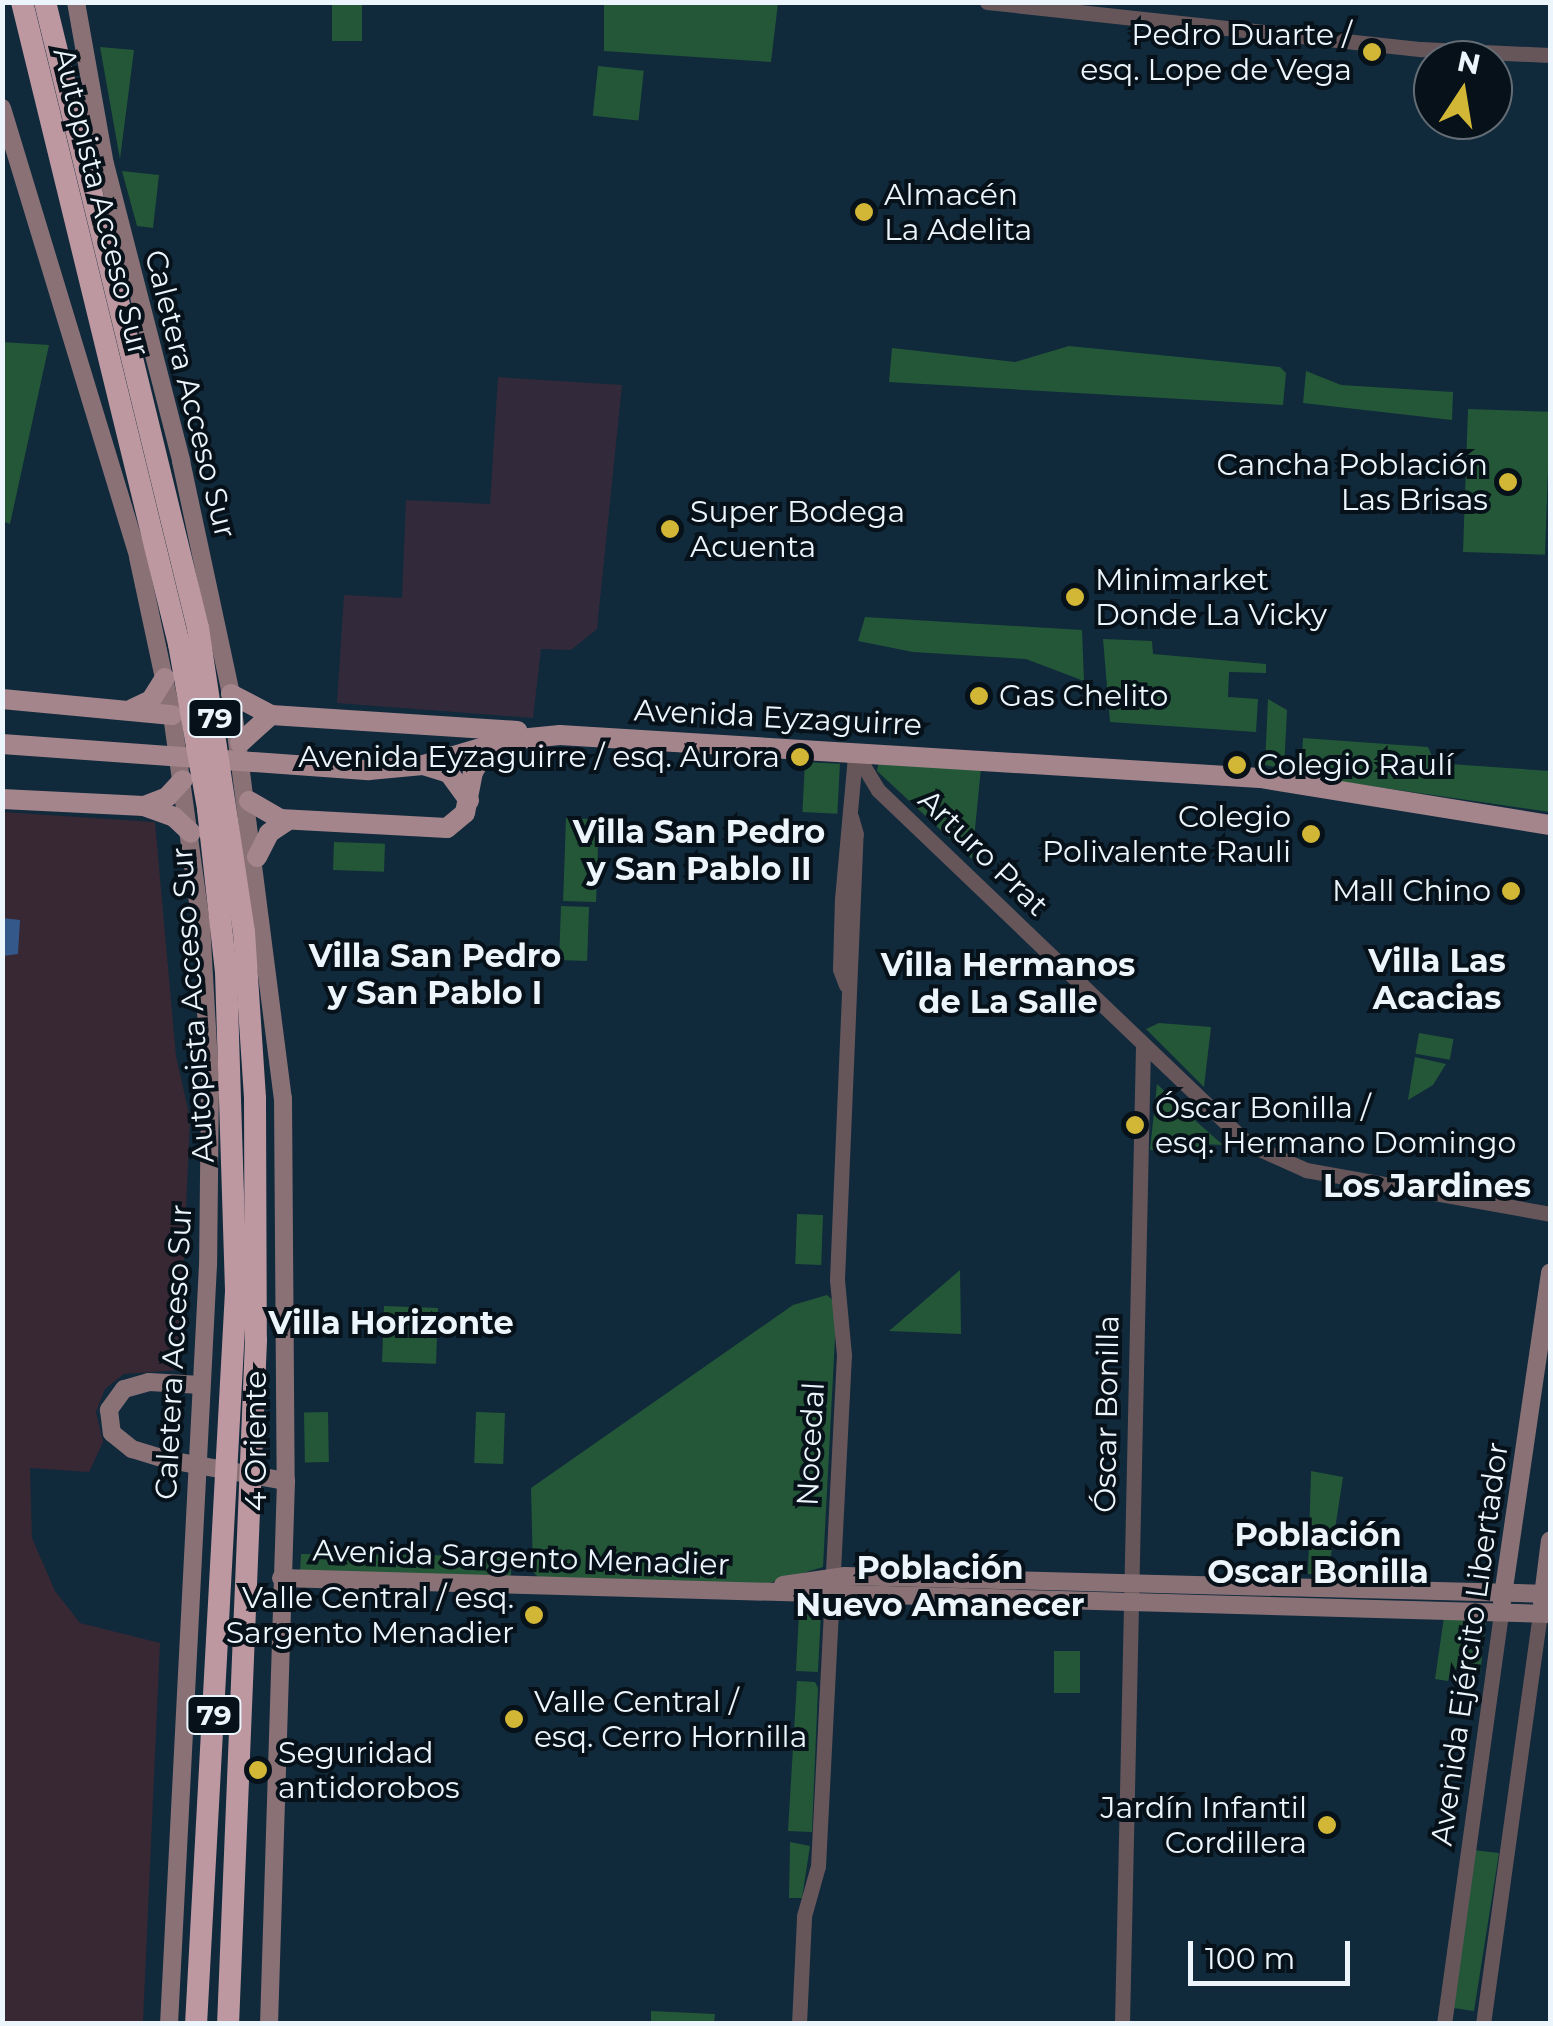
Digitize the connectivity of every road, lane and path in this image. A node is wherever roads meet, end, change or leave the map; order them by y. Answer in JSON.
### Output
{"nodes":[{"id":1,"x":22,"y":2,"type":"edge"},
{"id":2,"x":44,"y":2,"type":"edge"},
{"id":3,"x":76,"y":2,"type":"edge"},
{"id":4,"x":987,"y":2,"type":"edge"},
{"id":5,"x":1550,"y":55,"type":"edge"},
{"id":6,"x":2,"y":108,"type":"edge"},
{"id":7,"x":166,"y":678,"type":"junction"},
{"id":8,"x":231,"y":694,"type":"junction"},
{"id":9,"x":2,"y":699,"type":"edge"},
{"id":10,"x":132,"y":709,"type":"junction"},
{"id":11,"x":172,"y":715,"type":"junction"},
{"id":12,"x":271,"y":715,"type":"junction"},
{"id":13,"x":423,"y":726,"type":"junction"},
{"id":14,"x":560,"y":735,"type":"junction"},
{"id":15,"x":240,"y":743,"type":"junction"},
{"id":16,"x":2,"y":744,"type":"edge"},
{"id":17,"x":490,"y":745,"type":"junction"},
{"id":18,"x":855,"y":752,"type":"junction"},
{"id":19,"x":423,"y":765,"type":"junction"},
{"id":20,"x":184,"y":780,"type":"junction"},
{"id":21,"x":2,"y":799,"type":"edge"},
{"id":22,"x":249,"y":800,"type":"junction"},
{"id":23,"x":468,"y":801,"type":"junction"},
{"id":24,"x":144,"y":806,"type":"junction"},
{"id":25,"x":288,"y":820,"type":"junction"},
{"id":26,"x":1550,"y":824,"type":"edge"},
{"id":27,"x":191,"y":833,"type":"junction"},
{"id":28,"x":257,"y":857,"type":"junction"},
{"id":29,"x":1143,"y":1045,"type":"junction"},
{"id":30,"x":1550,"y":1214,"type":"edge"},
{"id":31,"x":1550,"y":1272,"type":"edge"},
{"id":32,"x":200,"y":1385,"type":"junction"},
{"id":33,"x":279,"y":1480,"type":"junction"},
{"id":34,"x":1550,"y":1540,"type":"edge"},
{"id":35,"x":281,"y":1578,"type":"junction"},
{"id":36,"x":832,"y":1584,"type":"junction"},
{"id":37,"x":1130,"y":1592,"type":"junction"},
{"id":38,"x":1504,"y":1593,"type":"junction"},
{"id":39,"x":1547,"y":1594,"type":"edge"},
{"id":40,"x":1501,"y":1613,"type":"junction"},
{"id":41,"x":1546,"y":1614,"type":"edge"},
{"id":42,"x":168,"y":2024,"type":"edge"},
{"id":43,"x":196,"y":2024,"type":"edge"},
{"id":44,"x":228,"y":2024,"type":"edge"},
{"id":45,"x":269,"y":2024,"type":"edge"},
{"id":46,"x":799,"y":2024,"type":"edge"},
{"id":47,"x":1122,"y":2024,"type":"edge"},
{"id":48,"x":1444,"y":2024,"type":"edge"},
{"id":49,"x":1483,"y":2024,"type":"edge"}],
"edges":[{"from":1,"to":43,"type":"highway","name":"Autopista Acceso Sur","number":"79"},
{"from":2,"to":44,"type":"highway","name":"Autopista Acceso Sur","number":"79"},
{"from":3,"to":8,"type":"main road","name":"Caletera Acceso Sur"},
{"from":4,"to":5,"type":"street"},
{"from":6,"to":7,"type":"main road","name":"Caletera Acceso Sur"},
{"from":7,"to":10,"type":"main road"},
{"from":7,"to":11,"type":"main road","name":"Caletera Acceso Sur"},
{"from":8,"to":12,"type":"main road"},
{"from":8,"to":15,"type":"main road","name":"Caletera Acceso Sur"},
{"from":9,"to":10,"type":"main road"},
{"from":10,"to":11,"type":"main road"},
{"from":11,"to":20,"type":"main road","name":"Caletera Acceso Sur"},
{"from":12,"to":13,"type":"main road"},
{"from":12,"to":15,"type":"main road"},
{"from":13,"to":14,"type":"main road"},
{"from":13,"to":19,"type":"main road"},
{"from":14,"to":17,"type":"main road","name":"Avenida Eyzaguirre"},
{"from":14,"to":18,"type":"main road","name":"Avenida Eyzaguirre"},
{"from":15,"to":22,"type":"main road","name":"Caletera Acceso Sur"},
{"from":16,"to":19,"type":"main road","name":"Avenida Eyzaguirre"},
{"from":17,"to":19,"type":"main road","name":"Avenida Eyzaguirre"},
{"from":17,"to":23,"type":"main road"},
{"from":18,"to":26,"type":"main road","name":"Avenida Eyzaguirre"},
{"from":18,"to":29,"type":"street","name":"Arturo Prat"},
{"from":18,"to":36,"type":"street","name":"Nocedal"},
{"from":19,"to":23,"type":"main road"},
{"from":20,"to":24,"type":"main road"},
{"from":20,"to":27,"type":"main road","name":"Caletera Acceso Sur"},
{"from":21,"to":24,"type":"main road"},
{"from":22,"to":25,"type":"main road"},
{"from":22,"to":28,"type":"main road","name":"4 Oriente"},
{"from":23,"to":25,"type":"main road"},
{"from":24,"to":27,"type":"main road"},
{"from":25,"to":28,"type":"main road"},
{"from":27,"to":32,"type":"main road","name":"Caletera Acceso Sur"},
{"from":28,"to":33,"type":"main road","name":"4 Oriente"},
{"from":29,"to":30,"type":"street","name":"Arturo Prat"},
{"from":29,"to":37,"type":"street","name":"Óscar Bonilla"},
{"from":31,"to":38,"type":"main road","name":"Avenida Ejército Libertador"},
{"from":32,"to":33,"type":"main road"},
{"from":32,"to":42,"type":"main road","name":"Caletera Acceso Sur"},
{"from":33,"to":35,"type":"main road","name":"4 Oriente"},
{"from":34,"to":39,"type":"main road"},
{"from":35,"to":36,"type":"main road","name":"Avenida Sargento Menadier"},
{"from":35,"to":45,"type":"main road","name":"4 Oriente"},
{"from":36,"to":37,"type":"main road","name":"Avenida Sargento Menadier"},
{"from":36,"to":46,"type":"street","name":"Nocedal"},
{"from":37,"to":38,"type":"main road","name":"Avenida Sargento Menadier"},
{"from":37,"to":40,"type":"main road","name":"Avenida Sargento Menadier"},
{"from":37,"to":47,"type":"street","name":"Óscar Bonilla"},
{"from":38,"to":39,"type":"main road","name":"Avenida Sargento Menadier"},
{"from":38,"to":40,"type":"main road","name":"Avenida Ejército Libertador"},
{"from":39,"to":41,"type":"main road"},
{"from":40,"to":41,"type":"main road","name":"Avenida Sargento Menadier"},
{"from":40,"to":48,"type":"street","name":"Avenida Ejército Libertador"},
{"from":41,"to":49,"type":"street"}]}
